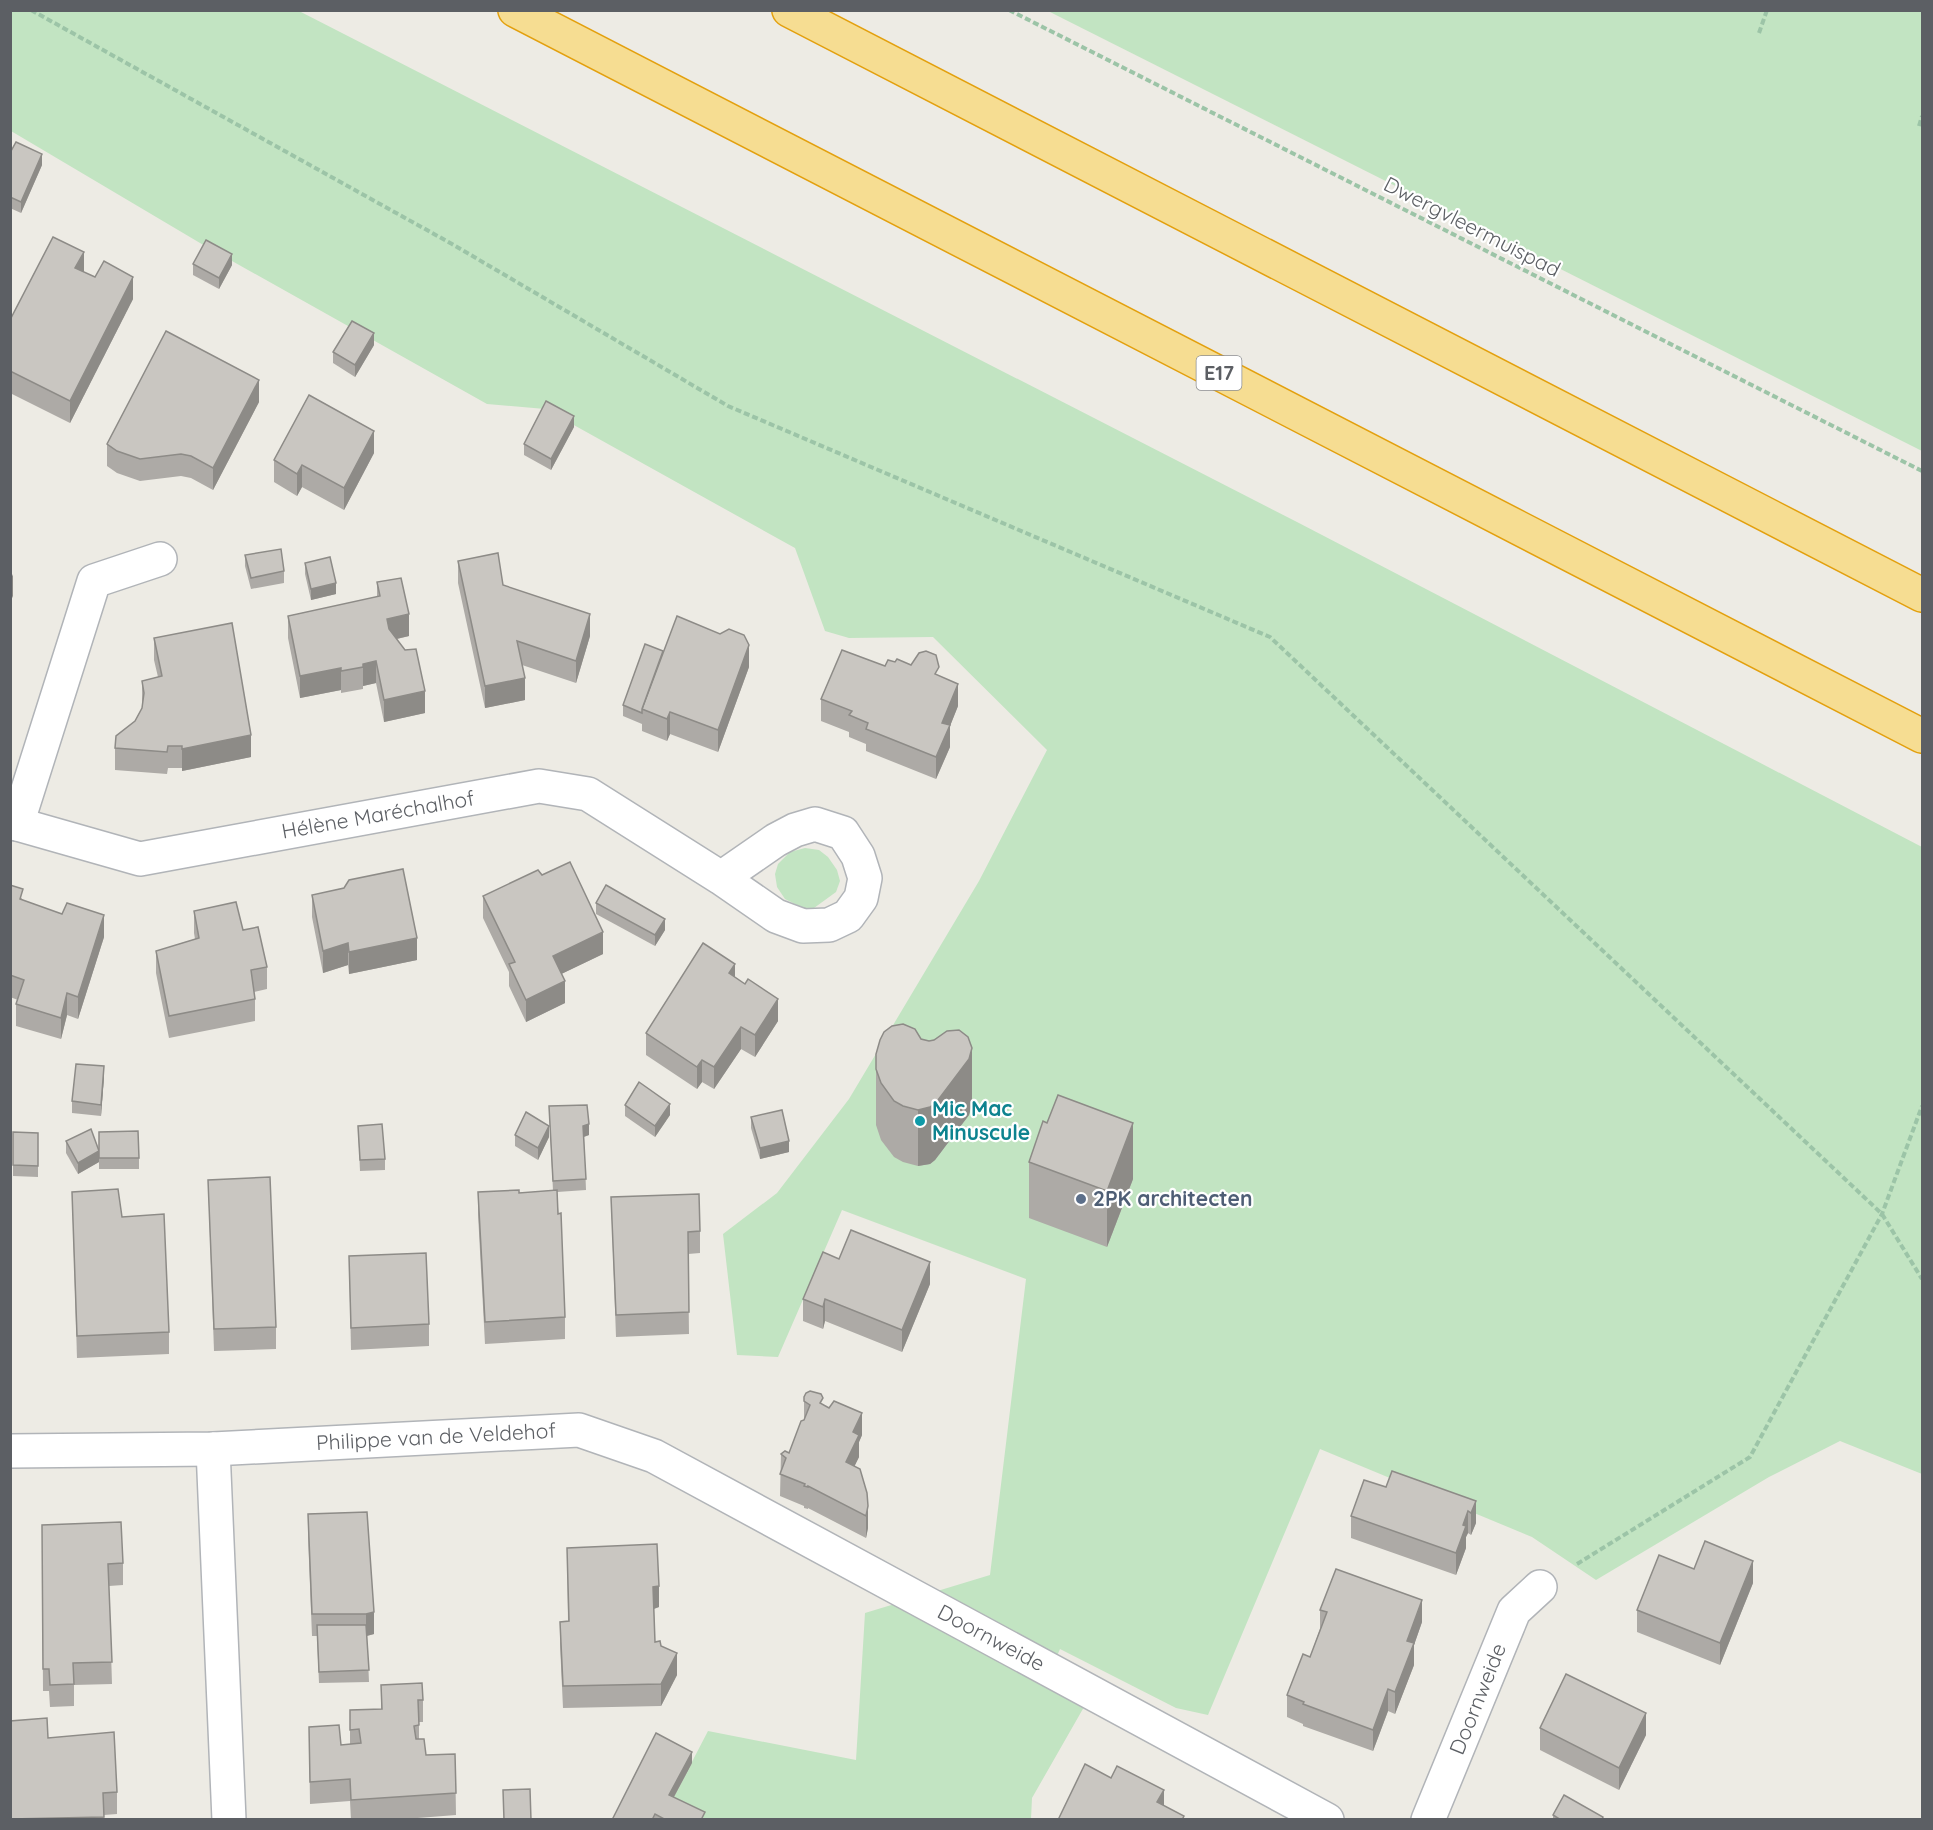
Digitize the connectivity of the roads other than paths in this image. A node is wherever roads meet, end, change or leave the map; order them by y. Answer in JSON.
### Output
{"nodes":[{"id":1,"x":515,"y":10,"type":"edge"},
{"id":2,"x":789,"y":10,"type":"edge"},
{"id":3,"x":160,"y":559,"type":"dead end"},
{"id":4,"x":1923,"y":595,"type":"edge"},
{"id":5,"x":1923,"y":736,"type":"edge"},
{"id":6,"x":14,"y":823,"type":"edge"},
{"id":7,"x":721,"y":878,"type":"dead end"},
{"id":8,"x":213,"y":1449,"type":"junction"},
{"id":9,"x":10,"y":1451,"type":"edge"},
{"id":10,"x":654,"y":1456,"type":"joint"},
{"id":11,"x":1540,"y":1587,"type":"road end"},
{"id":12,"x":229,"y":1820,"type":"edge"},
{"id":13,"x":1328,"y":1820,"type":"edge"},
{"id":14,"x":1428,"y":1820,"type":"edge"}],
"edges":[{"from":1,"to":5,"type":"highway","number":"E17"},
{"from":2,"to":4,"type":"highway"},
{"from":3,"to":6,"type":"street","name":"Hélène Maréchalhof"},
{"from":6,"to":7,"type":"street","name":"Hélène Maréchalhof"},
{"from":8,"to":9,"type":"street","name":"Philippe van de Veldehof"},
{"from":8,"to":10,"type":"street","name":"Philippe van de Veldehof"},
{"from":8,"to":12,"type":"street"},
{"from":10,"to":13,"type":"street","name":"Doornweide"},
{"from":11,"to":14,"type":"street","name":"Doornweide"}]}
